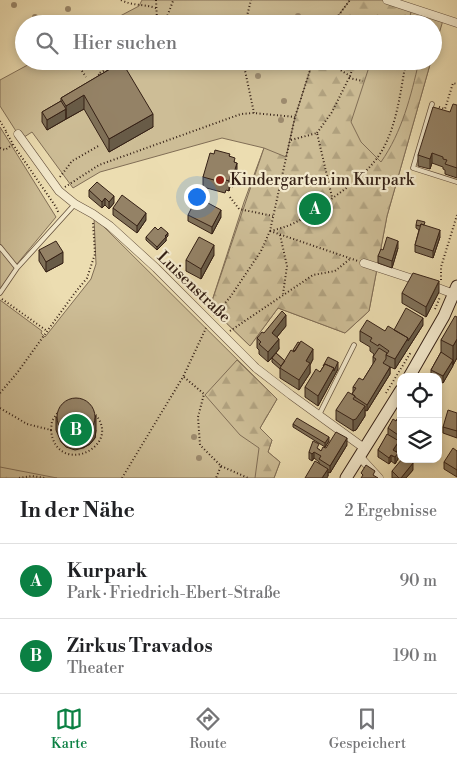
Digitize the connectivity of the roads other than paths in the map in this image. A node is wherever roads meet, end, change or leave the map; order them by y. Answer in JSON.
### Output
{"nodes":[{"id":1,"x":387,"y":0,"type":"edge"},
{"id":2,"x":435,"y":15,"type":"edge"},
{"id":3,"x":442,"y":17,"type":"edge"},
{"id":4,"x":457,"y":22,"type":"edge"},
{"id":5,"x":432,"y":104,"type":"road end"},
{"id":6,"x":18,"y":134,"type":"road end"},
{"id":7,"x":457,"y":182,"type":"edge"},
{"id":8,"x":75,"y":204,"type":"junction"},
{"id":9,"x":0,"y":247,"type":"edge"},
{"id":10,"x":364,"y":263,"type":"road end"},
{"id":11,"x":17,"y":268,"type":"junction"},
{"id":12,"x":455,"y":290,"type":"edge"},
{"id":13,"x":0,"y":293,"type":"edge"},
{"id":14,"x":354,"y":345,"type":"dead end"},
{"id":15,"x":411,"y":373,"type":"edge"},
{"id":16,"x":397,"y":396,"type":"edge"},
{"id":17,"x":319,"y":416,"type":"junction"},
{"id":18,"x":362,"y":452,"type":"junction"},
{"id":19,"x":346,"y":478,"type":"edge"},
{"id":20,"x":379,"y":478,"type":"edge"}],
"edges":[{"from":1,"to":2,"type":"street"},
{"from":3,"to":4,"type":"street"},
{"from":5,"to":7,"type":"lane"},
{"from":6,"to":8,"type":"street","name":"Luisenstraße"},
{"from":8,"to":11,"type":"lane"},
{"from":8,"to":17,"type":"street","name":"Luisenstraße"},
{"from":9,"to":11,"type":"lane"},
{"from":10,"to":12,"type":"street"},
{"from":11,"to":13,"type":"lane"},
{"from":12,"to":15,"type":"main road"},
{"from":14,"to":17,"type":"lane"},
{"from":16,"to":18,"type":"main road"},
{"from":17,"to":18,"type":"street","name":"Luisenstraße"},
{"from":18,"to":19,"type":"main road"},
{"from":18,"to":20,"type":"street","name":"Luisenstraße"}]}
